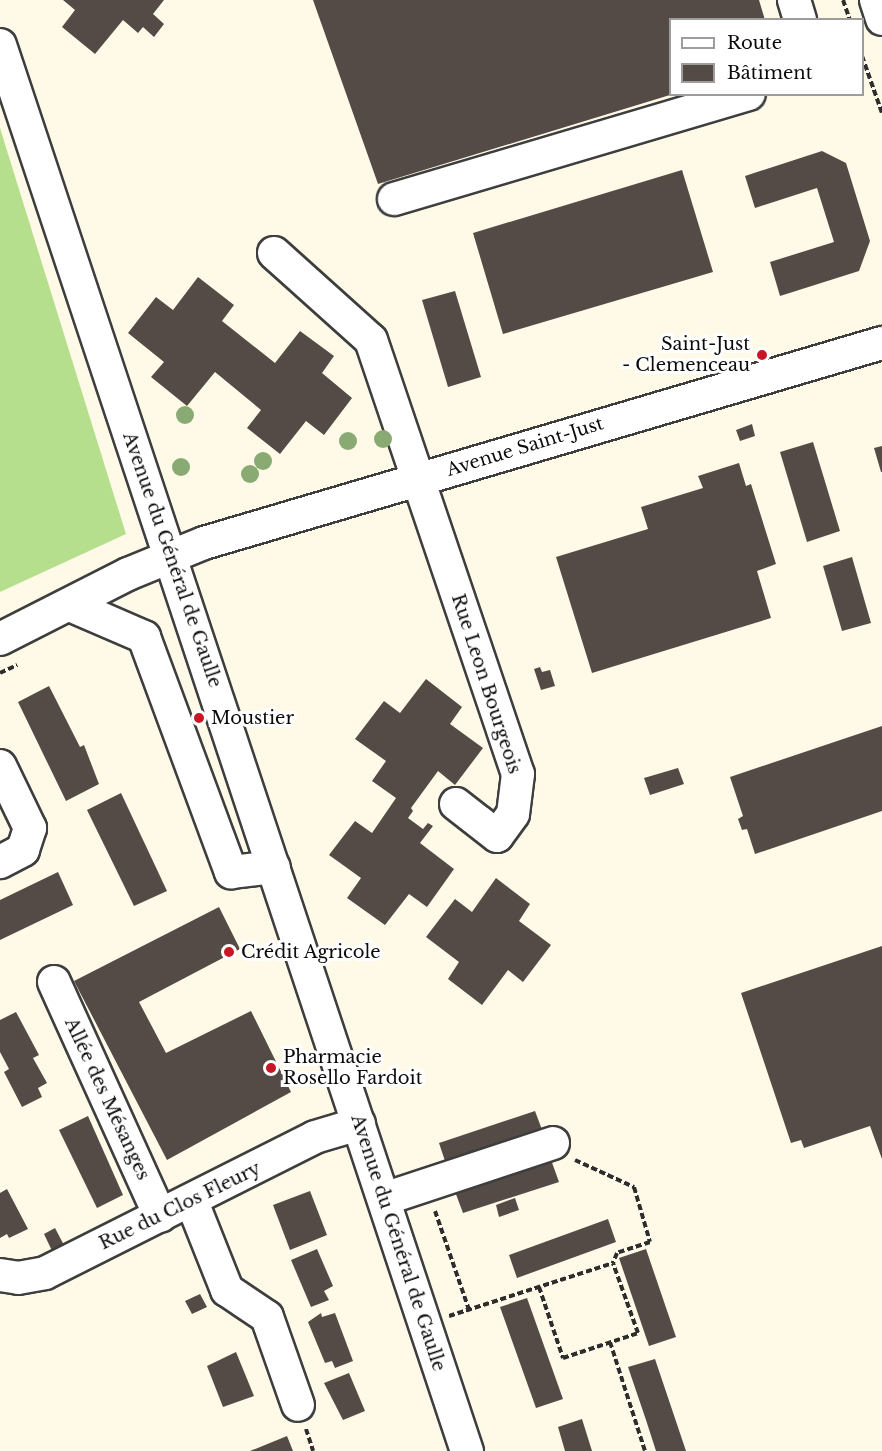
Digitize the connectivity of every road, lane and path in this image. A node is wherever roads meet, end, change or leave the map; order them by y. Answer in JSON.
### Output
{"nodes":[{"id":1,"x":794,"y":0,"type":"edge"},
{"id":2,"x":843,"y":0,"type":"edge"},
{"id":3,"x":876,"y":0,"type":"edge"},
{"id":4,"x":799,"y":18,"type":"edge"},
{"id":5,"x":849,"y":18,"type":"edge"},
{"id":6,"x":882,"y":19,"type":"edge"},
{"id":7,"x":0,"y":45,"type":"edge"},
{"id":8,"x":864,"y":62,"type":"edge"},
{"id":9,"x":742,"y":96,"type":"edge"},
{"id":10,"x":882,"y":113,"type":"edge"},
{"id":11,"x":394,"y":199,"type":"dead end"},
{"id":12,"x":274,"y":253,"type":"dead end"},
{"id":13,"x":882,"y":342,"type":"edge"},
{"id":14,"x":418,"y":479,"type":"junction"},
{"id":15,"x":171,"y":557,"type":"junction"},
{"id":16,"x":70,"y":605,"type":"junction"},
{"id":17,"x":0,"y":639,"type":"edge"},
{"id":18,"x":0,"y":766,"type":"edge"},
{"id":19,"x":456,"y":804,"type":"dead end"},
{"id":20,"x":0,"y":862,"type":"edge"},
{"id":21,"x":274,"y":867,"type":"junction"},
{"id":22,"x":54,"y":982,"type":"dead end"},
{"id":23,"x":359,"y":1124,"type":"junction"},
{"id":24,"x":553,"y":1143,"type":"joint"},
{"id":25,"x":426,"y":1185,"type":"junction"},
{"id":26,"x":384,"y":1199,"type":"junction"},
{"id":27,"x":192,"y":1202,"type":"junction"},
{"id":28,"x":160,"y":1216,"type":"junction"},
{"id":29,"x":613,"y":1263,"type":"junction"},
{"id":30,"x":0,"y":1275,"type":"edge"},
{"id":31,"x":539,"y":1287,"type":"junction"},
{"id":32,"x":469,"y":1310,"type":"junction"},
{"id":33,"x":426,"y":1324,"type":"junction"},
{"id":34,"x":610,"y":1342,"type":"junction"},
{"id":35,"x":298,"y":1405,"type":"dead end"},
{"id":36,"x":467,"y":1451,"type":"edge"},
{"id":37,"x":645,"y":1451,"type":"edge"}],
"edges":[{"from":1,"to":4,"type":"street"},
{"from":2,"to":5,"type":"path"},
{"from":3,"to":6,"type":"street"},
{"from":7,"to":15,"type":"street","name":"Avenue du Général de Gaulle"},
{"from":8,"to":10,"type":"path"},
{"from":9,"to":11,"type":"street"},
{"from":12,"to":14,"type":"street"},
{"from":13,"to":14,"type":"street","name":"Avenue Saint-Just"},
{"from":14,"to":15,"type":"street","name":"Avenue Saint-Just"},
{"from":14,"to":19,"type":"street","name":"Rue Leon Bourgeois"},
{"from":15,"to":16,"type":"street","name":"Avenue Saint-Just"},
{"from":15,"to":21,"type":"street","name":"Avenue du Général de Gaulle"},
{"from":16,"to":17,"type":"street","name":"Avenue Saint-Just"},
{"from":16,"to":21,"type":"street"},
{"from":18,"to":20,"type":"street"},
{"from":21,"to":23,"type":"street","name":"Avenue du Général de Gaulle"},
{"from":22,"to":28,"type":"street","name":"Allée des Mésanges"},
{"from":23,"to":26,"type":"street","name":"Avenue du Général de Gaulle"},
{"from":23,"to":27,"type":"street","name":"Rue du Clos Fleury"},
{"from":24,"to":25,"type":"street"},
{"from":24,"to":29,"type":"path"},
{"from":25,"to":26,"type":"street"},
{"from":25,"to":32,"type":"path"},
{"from":26,"to":33,"type":"street","name":"Avenue du Général de Gaulle"},
{"from":27,"to":28,"type":"street","name":"Rue du Clos Fleury"},
{"from":27,"to":35,"type":"street"},
{"from":28,"to":30,"type":"street","name":"Rue du Clos Fleury"},
{"from":29,"to":31,"type":"path"},
{"from":29,"to":34,"type":"path"},
{"from":31,"to":32,"type":"path"},
{"from":31,"to":34,"type":"path"},
{"from":32,"to":33,"type":"path"},
{"from":33,"to":36,"type":"street","name":"Avenue du Général de Gaulle"},
{"from":34,"to":37,"type":"path"}]}
